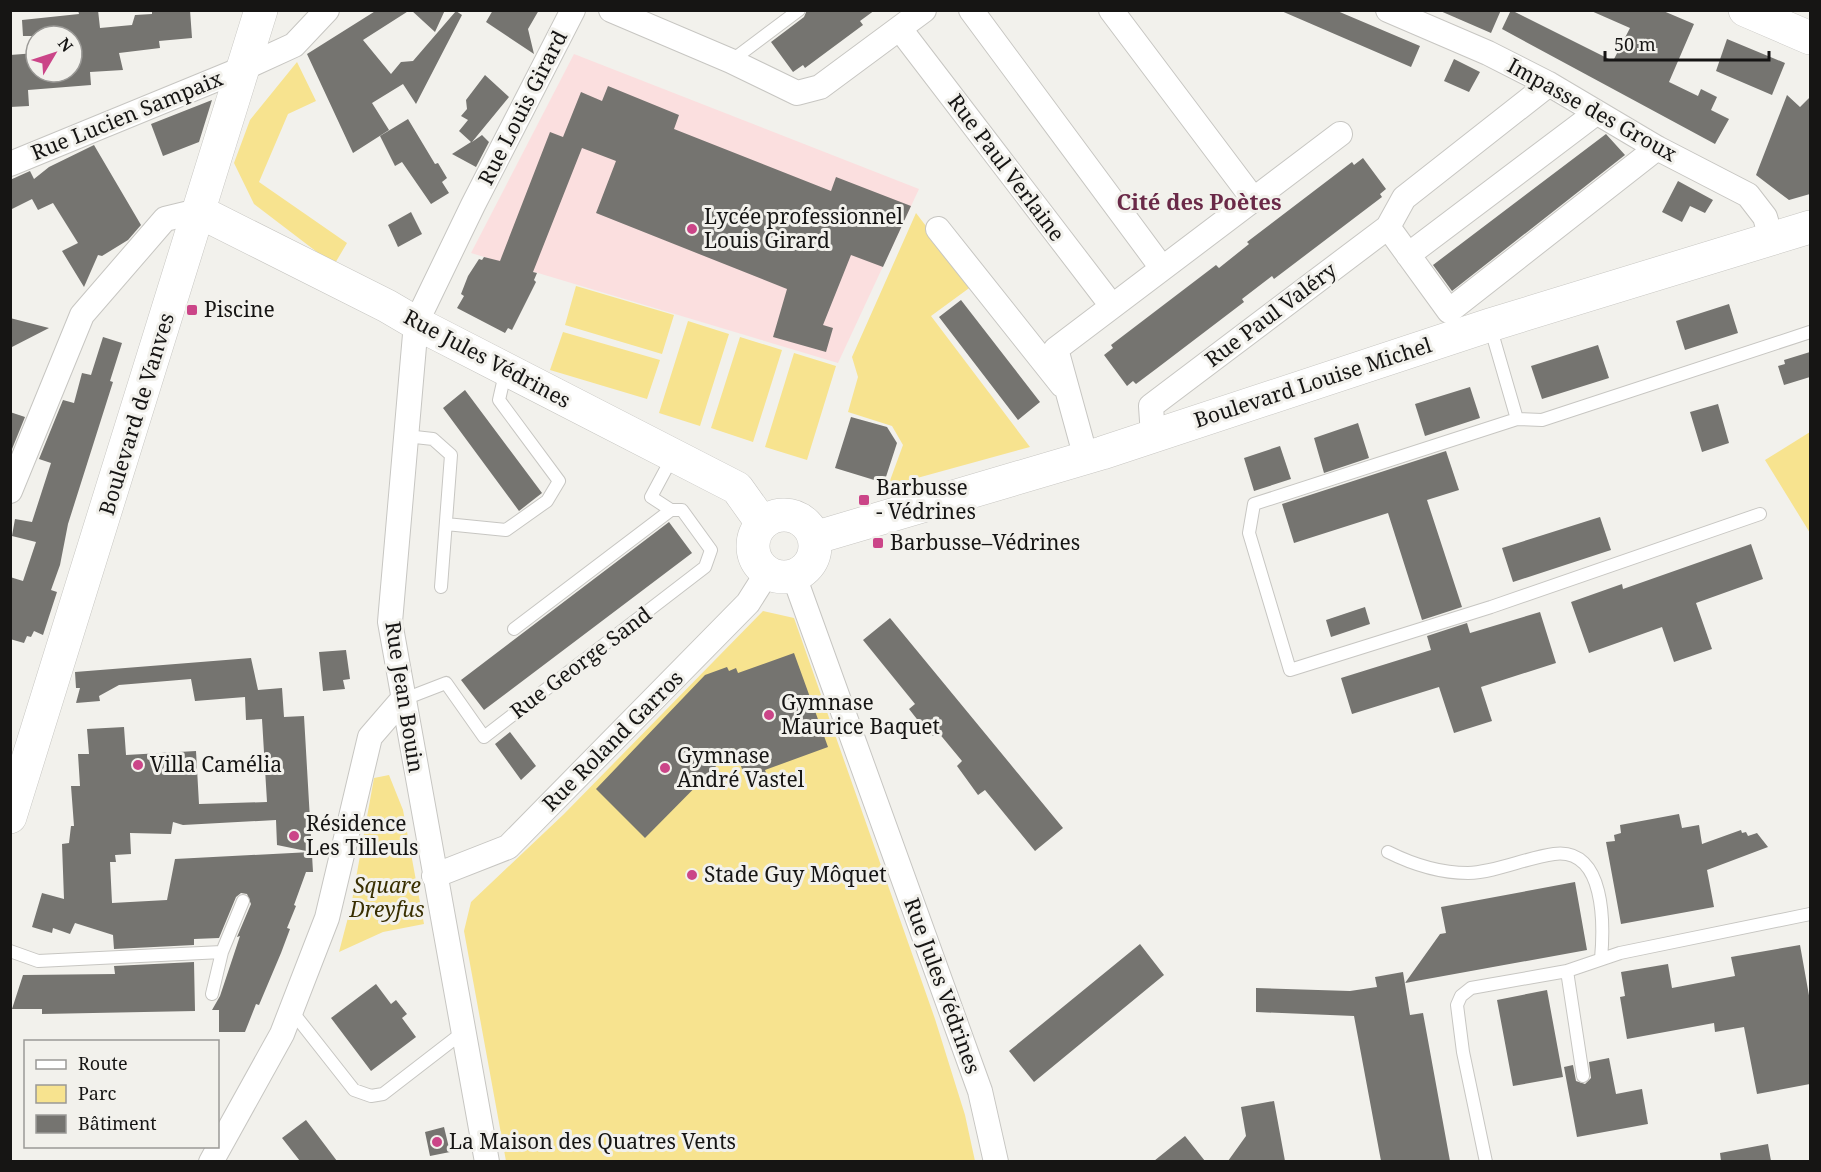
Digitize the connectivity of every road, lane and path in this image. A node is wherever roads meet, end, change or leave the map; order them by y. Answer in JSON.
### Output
{"nodes":[{"id":1,"x":261,"y":10,"type":"edge"},
{"id":2,"x":327,"y":10,"type":"edge"},
{"id":3,"x":573,"y":10,"type":"edge"},
{"id":4,"x":611,"y":10,"type":"edge"},
{"id":5,"x":799,"y":10,"type":"edge"},
{"id":6,"x":924,"y":10,"type":"edge"},
{"id":7,"x":971,"y":10,"type":"edge"},
{"id":8,"x":1111,"y":10,"type":"edge"},
{"id":9,"x":1388,"y":10,"type":"edge"},
{"id":10,"x":1745,"y":10,"type":"edge"},
{"id":11,"x":900,"y":29,"type":"junction"},
{"id":12,"x":1810,"y":38,"type":"edge"},
{"id":13,"x":731,"y":61,"type":"junction"},
{"id":14,"x":244,"y":68,"type":"junction"},
{"id":15,"x":1548,"y":84,"type":"junction"},
{"id":16,"x":1596,"y":113,"type":"junction"},
{"id":17,"x":1340,"y":134,"type":"dead end"},
{"id":18,"x":1657,"y":148,"type":"junction"},
{"id":19,"x":10,"y":164,"type":"edge"},
{"id":20,"x":1254,"y":200,"type":"junction"},
{"id":21,"x":473,"y":205,"type":"joint"},
{"id":22,"x":198,"y":211,"type":"junction"},
{"id":23,"x":1388,"y":227,"type":"junction"},
{"id":24,"x":1810,"y":227,"type":"edge"},
{"id":25,"x":938,"y":229,"type":"dead end"},
{"id":26,"x":1771,"y":238,"type":"junction"},
{"id":27,"x":1408,"y":255,"type":"junction"},
{"id":28,"x":1162,"y":268,"type":"junction"},
{"id":29,"x":1112,"y":306,"type":"junction"},
{"id":30,"x":416,"y":323,"type":"junction"},
{"id":31,"x":1453,"y":323,"type":"junction"},
{"id":32,"x":1490,"y":325,"type":"junction"},
{"id":33,"x":1810,"y":332,"type":"edge"},
{"id":34,"x":506,"y":369,"type":"junction"},
{"id":35,"x":1069,"y":394,"type":"junction"},
{"id":36,"x":1517,"y":419,"type":"junction"},
{"id":37,"x":406,"y":436,"type":"junction"},
{"id":38,"x":1153,"y":436,"type":"junction"},
{"id":39,"x":673,"y":455,"type":"junction"},
{"id":40,"x":1086,"y":458,"type":"junction"},
{"id":41,"x":10,"y":491,"type":"edge"},
{"id":42,"x":671,"y":510,"type":"junction"},
{"id":43,"x":1760,"y":513,"type":"dead end"},
{"id":44,"x":762,"y":523,"type":"junction"},
{"id":45,"x":446,"y":524,"type":"junction"},
{"id":46,"x":814,"y":538,"type":"junction"},
{"id":47,"x":780,"y":574,"type":"junction"},
{"id":48,"x":441,"y":587,"type":"dead end"},
{"id":49,"x":514,"y":629,"type":"dead end"},
{"id":50,"x":402,"y":700,"type":"junction"},
{"id":51,"x":10,"y":817,"type":"edge"},
{"id":52,"x":1388,"y":852,"type":"dead end"},
{"id":53,"x":434,"y":876,"type":"junction"},
{"id":54,"x":243,"y":901,"type":"dead end"},
{"id":55,"x":1810,"y":914,"type":"edge"},
{"id":56,"x":10,"y":951,"type":"edge"},
{"id":57,"x":222,"y":952,"type":"junction"},
{"id":58,"x":1601,"y":960,"type":"junction"},
{"id":59,"x":1567,"y":971,"type":"junction"},
{"id":60,"x":212,"y":994,"type":"dead end"},
{"id":61,"x":291,"y":1010,"type":"junction"},
{"id":62,"x":462,"y":1033,"type":"junction"},
{"id":63,"x":1583,"y":1076,"type":"dead end"},
{"id":64,"x":219,"y":1147,"type":"edge"},
{"id":65,"x":487,"y":1161,"type":"edge"},
{"id":66,"x":996,"y":1161,"type":"edge"},
{"id":67,"x":1486,"y":1161,"type":"edge"}],
"edges":[{"from":1,"to":14,"type":"street","name":"Boulevard de Vanves"},
{"from":2,"to":14,"type":"street","name":"Rue Lucien Sampaix"},
{"from":3,"to":21,"type":"street","name":"Rue Louis Girard"},
{"from":4,"to":13,"type":"street"},
{"from":5,"to":13,"type":"lane"},
{"from":6,"to":11,"type":"street"},
{"from":7,"to":28,"type":"street"},
{"from":8,"to":20,"type":"street"},
{"from":9,"to":15,"type":"street","name":"Impasse des Groux"},
{"from":10,"to":12,"type":"street"},
{"from":11,"to":13,"type":"street"},
{"from":11,"to":29,"type":"street","name":"Rue Paul Verlaine"},
{"from":14,"to":19,"type":"street","name":"Rue Lucien Sampaix"},
{"from":14,"to":22,"type":"street","name":"Boulevard de Vanves"},
{"from":15,"to":16,"type":"street","name":"Impasse des Groux"},
{"from":15,"to":23,"type":"street"},
{"from":16,"to":18,"type":"street","name":"Impasse des Groux"},
{"from":16,"to":27,"type":"street"},
{"from":17,"to":20,"type":"street"},
{"from":18,"to":26,"type":"street","name":"Impasse des Groux"},
{"from":18,"to":31,"type":"street"},
{"from":20,"to":28,"type":"street"},
{"from":21,"to":30,"type":"street","name":"Rue Jean Bouin"},
{"from":22,"to":30,"type":"street","name":"Rue Jules Védrines"},
{"from":22,"to":41,"type":"street"},
{"from":22,"to":51,"type":"street","name":"Boulevard de Vanves"},
{"from":23,"to":27,"type":"street"},
{"from":23,"to":38,"type":"street","name":"Rue Paul Valéry"},
{"from":24,"to":26,"type":"street","name":"Boulevard Louise Michel"},
{"from":25,"to":35,"type":"street"},
{"from":26,"to":32,"type":"street","name":"Boulevard Louise Michel"},
{"from":27,"to":31,"type":"street"},
{"from":28,"to":29,"type":"street"},
{"from":29,"to":35,"type":"street"},
{"from":30,"to":34,"type":"street","name":"Rue Jules Védrines"},
{"from":30,"to":37,"type":"street","name":"Rue Jean Bouin"},
{"from":31,"to":32,"type":"street","name":"Boulevard Louise Michel"},
{"from":31,"to":38,"type":"street","name":"Boulevard Louise Michel"},
{"from":32,"to":36,"type":"lane"},
{"from":33,"to":36,"type":"lane"},
{"from":34,"to":39,"type":"street","name":"Rue Jules Védrines"},
{"from":34,"to":45,"type":"lane"},
{"from":35,"to":40,"type":"street"},
{"from":36,"to":43,"type":"lane"},
{"from":37,"to":45,"type":"lane"},
{"from":37,"to":50,"type":"street","name":"Rue Jean Bouin"},
{"from":38,"to":40,"type":"street","name":"Boulevard Louise Michel"},
{"from":39,"to":42,"type":"lane","name":"Rue George Sand"},
{"from":39,"to":44,"type":"street","name":"Rue Jules Védrines"},
{"from":40,"to":46,"type":"street","name":"Boulevard Louise Michel"},
{"from":42,"to":49,"type":"lane"},
{"from":42,"to":50,"type":"lane","name":"Rue George Sand"},
{"from":44,"to":46,"type":"street"},
{"from":44,"to":47,"type":"street"},
{"from":45,"to":48,"type":"lane"},
{"from":46,"to":47,"type":"street"},
{"from":47,"to":53,"type":"street","name":"Rue Roland Garros"},
{"from":47,"to":66,"type":"street","name":"Rue Jules Védrines"},
{"from":50,"to":53,"type":"street","name":"Rue Jean Bouin"},
{"from":50,"to":61,"type":"street"},
{"from":52,"to":58,"type":"lane"},
{"from":53,"to":62,"type":"street","name":"Rue Jean Bouin"},
{"from":54,"to":57,"type":"lane"},
{"from":55,"to":58,"type":"lane"},
{"from":56,"to":57,"type":"lane"},
{"from":57,"to":60,"type":"lane"},
{"from":58,"to":59,"type":"lane"},
{"from":59,"to":63,"type":"lane"},
{"from":59,"to":67,"type":"lane"},
{"from":61,"to":62,"type":"lane"},
{"from":61,"to":64,"type":"street"},
{"from":62,"to":65,"type":"street","name":"Rue Jean Bouin"}]}
